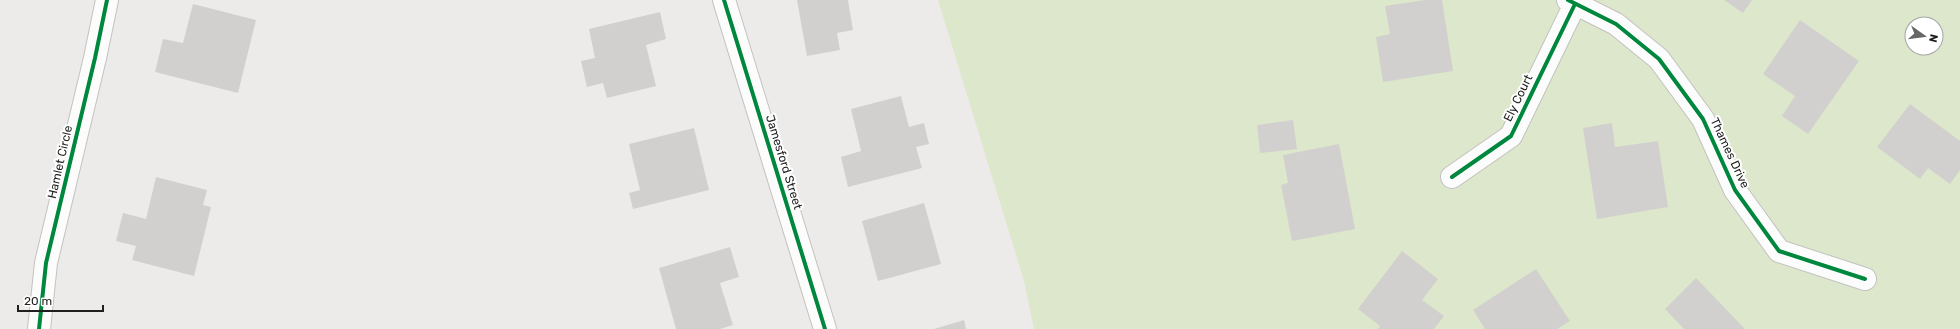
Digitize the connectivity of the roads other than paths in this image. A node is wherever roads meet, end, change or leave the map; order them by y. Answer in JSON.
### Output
{"nodes":[{"id":1,"x":107,"y":0,"type":"edge"},
{"id":2,"x":724,"y":0,"type":"edge"},
{"id":3,"x":1572,"y":2,"type":"edge"},
{"id":4,"x":1452,"y":178,"type":"dead end"},
{"id":5,"x":1865,"y":279,"type":"dead end"},
{"id":6,"x":39,"y":329,"type":"edge"},
{"id":7,"x":825,"y":329,"type":"edge"}],
"edges":[{"from":1,"to":6,"type":"street","name":"Hamlet Circle"},
{"from":2,"to":7,"type":"street","name":"Jamesford Street"},
{"from":3,"to":4,"type":"street","name":"Ely Court"},
{"from":3,"to":5,"type":"street","name":"Thames Drive"}]}
